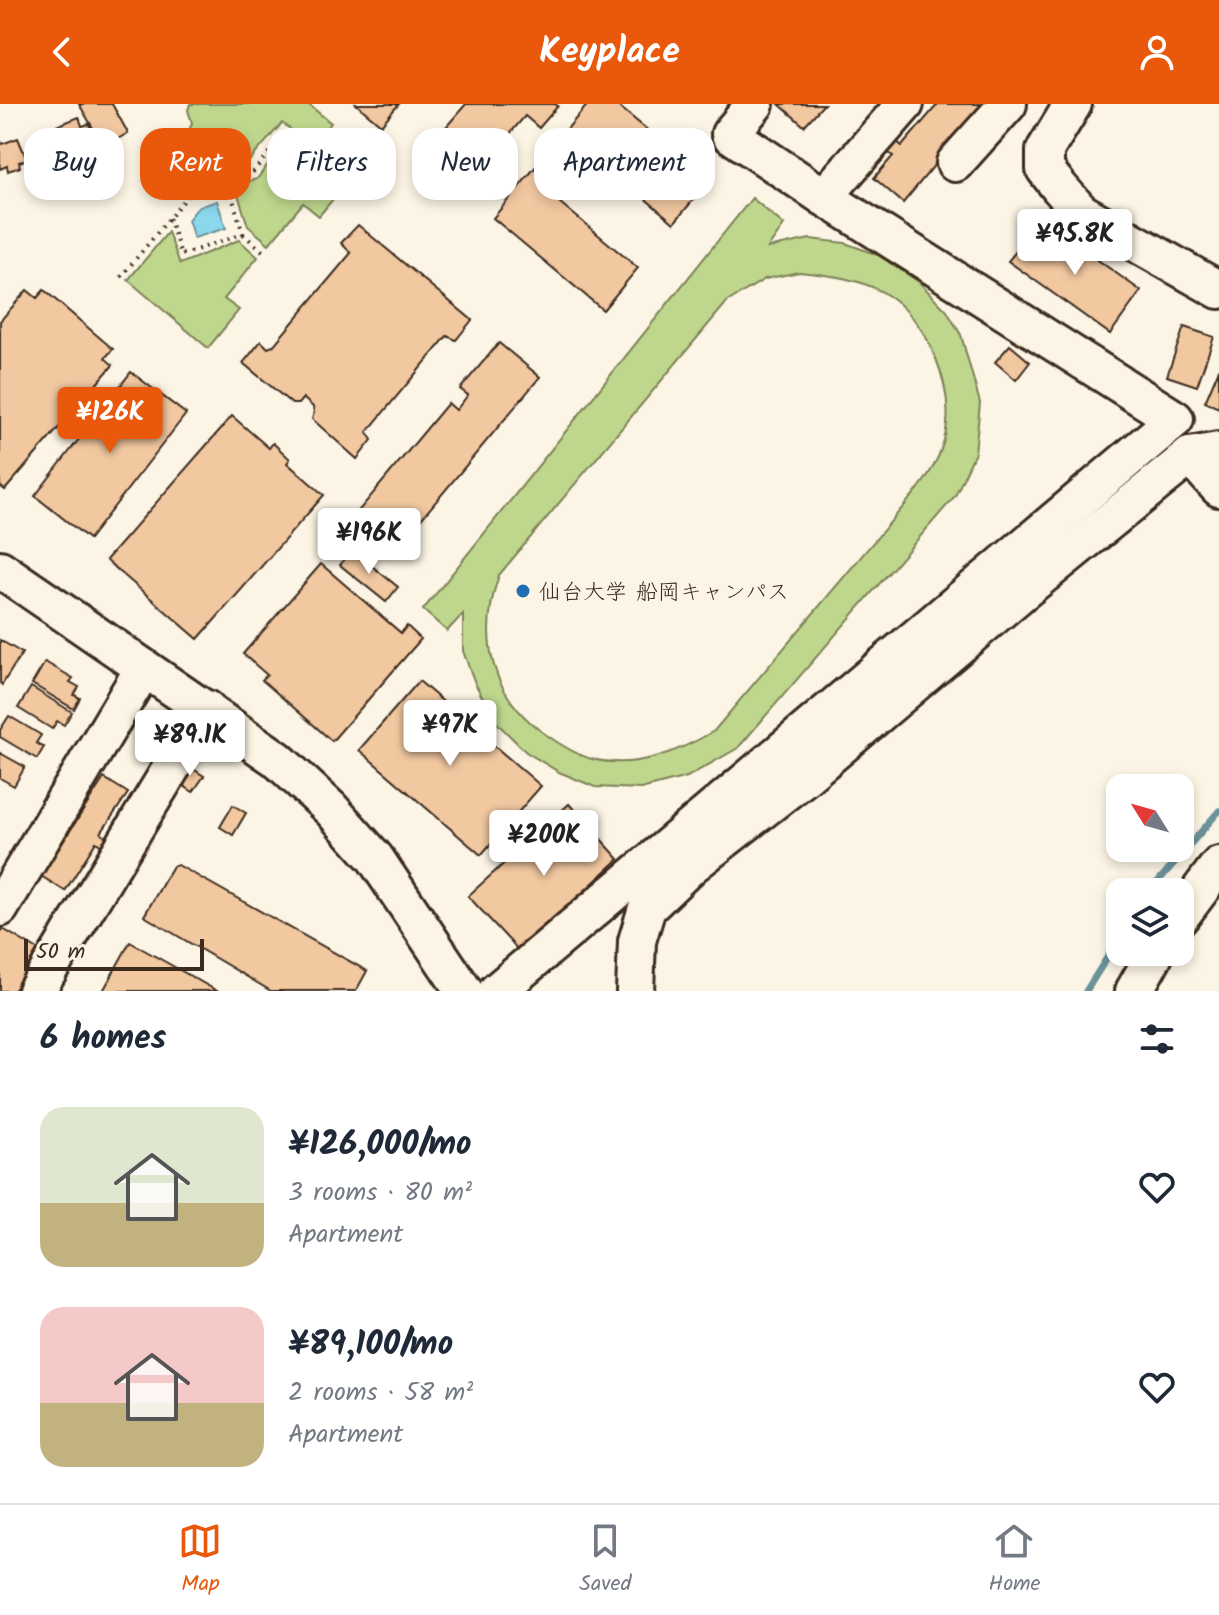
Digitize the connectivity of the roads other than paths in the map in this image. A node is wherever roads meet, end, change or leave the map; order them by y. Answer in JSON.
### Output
{"nodes":[{"id":1,"x":755,"y":104,"type":"edge"},
{"id":2,"x":905,"y":104,"type":"edge"},
{"id":3,"x":1008,"y":104,"type":"edge"},
{"id":4,"x":1073,"y":104,"type":"edge"},
{"id":5,"x":955,"y":163,"type":"dead end"},
{"id":6,"x":824,"y":197,"type":"junction"},
{"id":7,"x":1219,"y":290,"type":"edge"},
{"id":8,"x":1204,"y":454,"type":"edge"},
{"id":9,"x":1219,"y":488,"type":"edge"},
{"id":10,"x":3,"y":578,"type":"edge"},
{"id":11,"x":144,"y":668,"type":"junction"},
{"id":12,"x":207,"y":709,"type":"junction"},
{"id":13,"x":1219,"y":865,"type":"edge"},
{"id":14,"x":1194,"y":898,"type":"edge"},
{"id":15,"x":0,"y":908,"type":"edge"},
{"id":16,"x":1148,"y":966,"type":"edge"},
{"id":17,"x":36,"y":991,"type":"edge"},
{"id":18,"x":464,"y":991,"type":"edge"},
{"id":19,"x":497,"y":991,"type":"edge"},
{"id":20,"x":635,"y":991,"type":"edge"},
{"id":21,"x":1134,"y":991,"type":"edge"}],
"edges":[{"from":1,"to":6,"type":"street"},
{"from":2,"to":6,"type":"street"},
{"from":3,"to":5,"type":"street"},
{"from":4,"to":7,"type":"street"},
{"from":6,"to":19,"type":"street"},
{"from":8,"to":9,"type":"street"},
{"from":8,"to":20,"type":"street"},
{"from":10,"to":11,"type":"street"},
{"from":11,"to":12,"type":"street"},
{"from":11,"to":15,"type":"street"},
{"from":12,"to":17,"type":"street"},
{"from":12,"to":18,"type":"street"},
{"from":13,"to":14,"type":"street"},
{"from":16,"to":21,"type":"street"}]}
